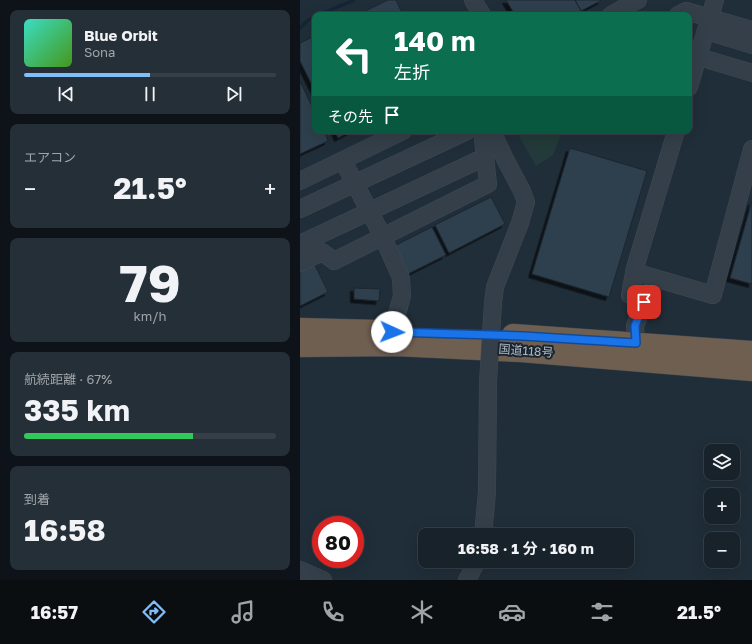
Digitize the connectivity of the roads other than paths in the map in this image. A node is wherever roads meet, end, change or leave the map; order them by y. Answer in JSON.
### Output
{"nodes":[{"id":1,"x":474,"y":0,"type":"edge"},
{"id":2,"x":638,"y":0,"type":"edge"},
{"id":3,"x":715,"y":0,"type":"edge"},
{"id":4,"x":480,"y":12,"type":"edge"},
{"id":5,"x":616,"y":12,"type":"edge"},
{"id":6,"x":692,"y":14,"type":"edge"},
{"id":7,"x":708,"y":24,"type":"junction"},
{"id":8,"x":752,"y":30,"type":"edge"},
{"id":9,"x":752,"y":45,"type":"edge"},
{"id":10,"x":694,"y":56,"type":"edge"},
{"id":11,"x":692,"y":68,"type":"edge"},
{"id":12,"x":752,"y":74,"type":"edge"},
{"id":13,"x":397,"y":134,"type":"edge"},
{"id":14,"x":461,"y":134,"type":"edge"},
{"id":15,"x":482,"y":134,"type":"edge"},
{"id":16,"x":495,"y":134,"type":"edge"},
{"id":17,"x":675,"y":134,"type":"edge"},
{"id":18,"x":752,"y":149,"type":"edge"},
{"id":19,"x":484,"y":157,"type":"junction"},
{"id":20,"x":343,"y":160,"type":"junction"},
{"id":21,"x":300,"y":181,"type":"edge"},
{"id":22,"x":355,"y":183,"type":"junction"},
{"id":23,"x":300,"y":210,"type":"edge"},
{"id":24,"x":370,"y":211,"type":"junction"},
{"id":25,"x":383,"y":237,"type":"junction"},
{"id":26,"x":300,"y":244,"type":"edge"},
{"id":27,"x":300,"y":263,"type":"edge"},
{"id":28,"x":634,"y":272,"type":"junction"},
{"id":29,"x":300,"y":329,"type":"edge"},
{"id":30,"x":392,"y":332,"type":"junction"},
{"id":31,"x":636,"y":343,"type":"junction"},
{"id":32,"x":300,"y":346,"type":"edge"},
{"id":33,"x":752,"y":352,"type":"edge"},
{"id":34,"x":752,"y":370,"type":"edge"},
{"id":35,"x":484,"y":528,"type":"edge"},
{"id":36,"x":473,"y":568,"type":"edge"},
{"id":37,"x":300,"y":570,"type":"edge"},
{"id":38,"x":323,"y":580,"type":"edge"},
{"id":39,"x":467,"y":580,"type":"edge"}],
"edges":[{"from":1,"to":4,"type":"street"},
{"from":2,"to":5,"type":"street"},
{"from":3,"to":7,"type":"street"},
{"from":6,"to":7,"type":"street"},
{"from":7,"to":8,"type":"street"},
{"from":7,"to":9,"type":"street"},
{"from":7,"to":10,"type":"street"},
{"from":10,"to":11,"type":"street"},
{"from":10,"to":12,"type":"street"},
{"from":13,"to":20,"type":"street"},
{"from":14,"to":22,"type":"street"},
{"from":15,"to":19,"type":"street"},
{"from":16,"to":35,"type":"street","bridge":true},
{"from":17,"to":28,"type":"street"},
{"from":18,"to":28,"type":"street"},
{"from":19,"to":24,"type":"street"},
{"from":19,"to":25,"type":"street"},
{"from":20,"to":21,"type":"street"},
{"from":20,"to":22,"type":"street"},
{"from":22,"to":23,"type":"street"},
{"from":22,"to":24,"type":"street"},
{"from":24,"to":25,"type":"street"},
{"from":24,"to":26,"type":"street"},
{"from":25,"to":27,"type":"street"},
{"from":25,"to":30,"type":"street"},
{"from":28,"to":31,"type":"street"},
{"from":29,"to":30,"type":"highway","name":"国道118号"},
{"from":30,"to":31,"type":"highway","name":"国道118号"},
{"from":31,"to":33,"type":"highway","name":"国道118号"},
{"from":32,"to":34,"type":"highway","name":"国道118号"},
{"from":36,"to":39,"type":"street"},
{"from":37,"to":38,"type":"street"}]}
